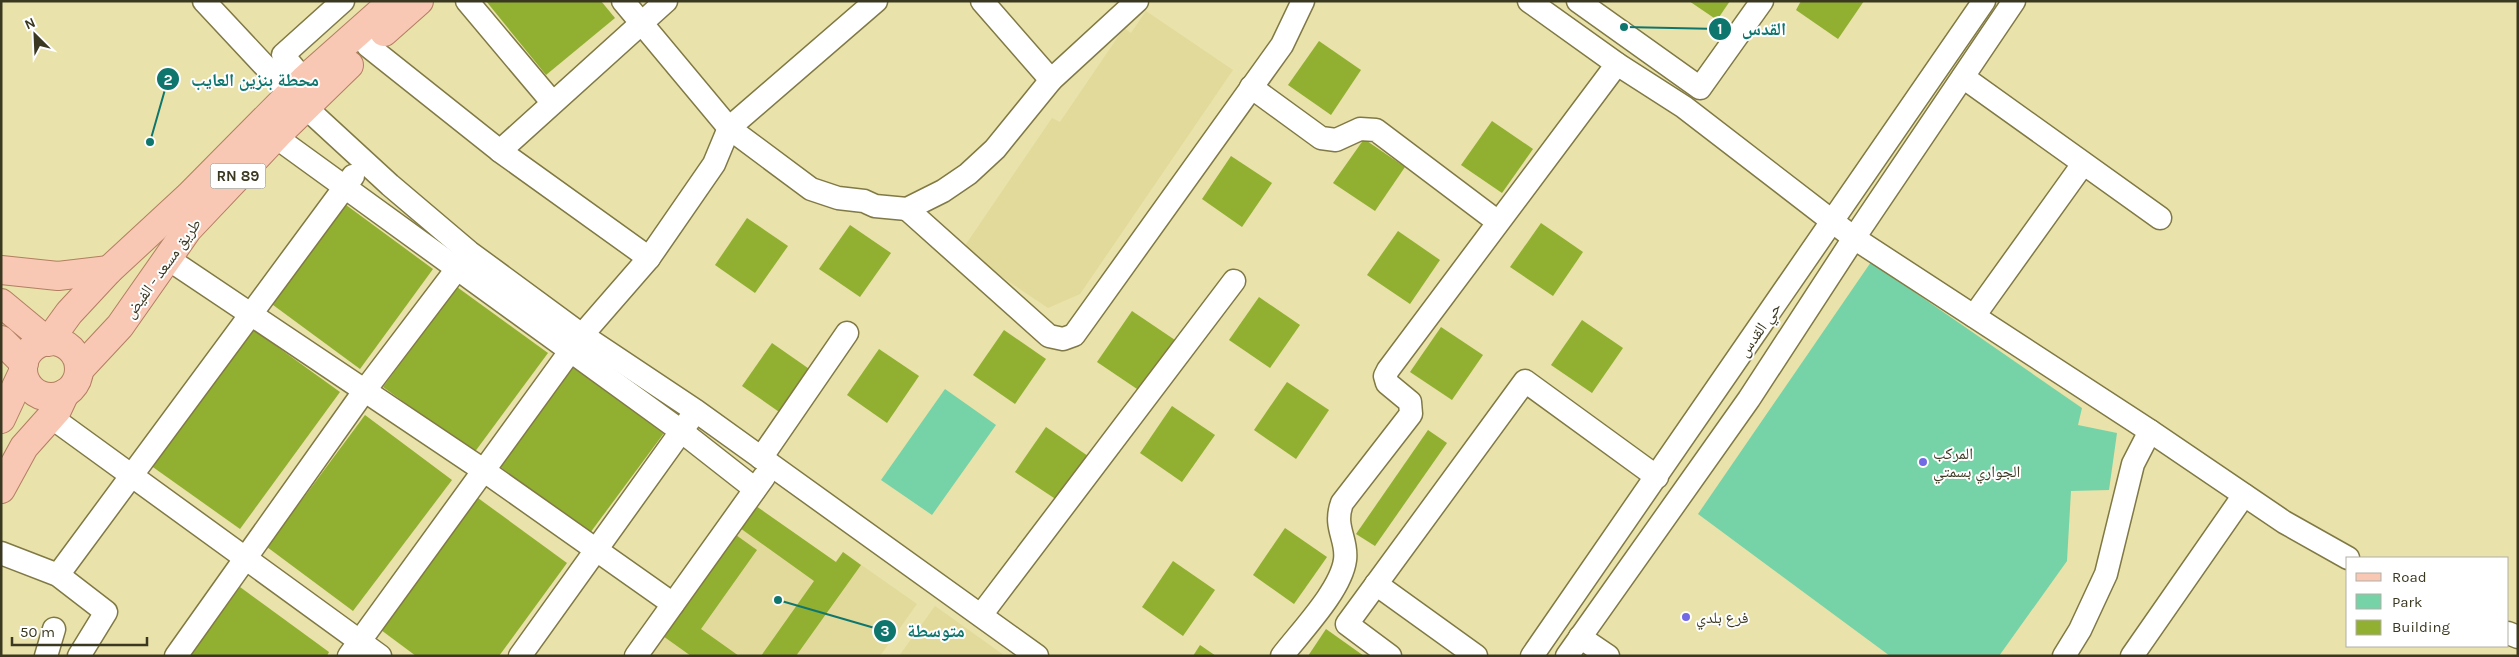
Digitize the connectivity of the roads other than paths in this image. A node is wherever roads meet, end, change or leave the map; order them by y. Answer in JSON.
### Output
{"nodes":[{"id":1,"x":204,"y":1,"type":"edge"},
{"id":2,"x":393,"y":1,"type":"edge"},
{"id":3,"x":419,"y":1,"type":"edge"},
{"id":4,"x":467,"y":1,"type":"edge"},
{"id":5,"x":623,"y":1,"type":"edge"},
{"id":6,"x":666,"y":1,"type":"edge"},
{"id":7,"x":876,"y":1,"type":"edge"},
{"id":8,"x":982,"y":1,"type":"edge"},
{"id":9,"x":1137,"y":1,"type":"edge"},
{"id":10,"x":1304,"y":1,"type":"edge"},
{"id":11,"x":1529,"y":1,"type":"edge"},
{"id":12,"x":1578,"y":1,"type":"edge"},
{"id":13,"x":1762,"y":1,"type":"edge"},
{"id":14,"x":1984,"y":1,"type":"edge"},
{"id":15,"x":2014,"y":1,"type":"edge"},
{"id":16,"x":339,"y":3,"type":"edge"},
{"id":17,"x":642,"y":23,"type":"junction"},
{"id":18,"x":368,"y":46,"type":"junction"},
{"id":19,"x":1616,"y":64,"type":"junction"},
{"id":20,"x":1963,"y":77,"type":"junction"},
{"id":21,"x":1051,"y":80,"type":"junction"},
{"id":22,"x":1252,"y":87,"type":"junction"},
{"id":23,"x":1700,"y":88,"type":"junction"},
{"id":24,"x":300,"y":94,"type":"junction"},
{"id":25,"x":552,"y":102,"type":"junction"},
{"id":26,"x":1684,"y":107,"type":"junction"},
{"id":27,"x":729,"y":128,"type":"junction"},
{"id":28,"x":267,"y":131,"type":"junction"},
{"id":29,"x":500,"y":151,"type":"junction"},
{"id":30,"x":363,"y":161,"type":"junction"},
{"id":31,"x":2083,"y":164,"type":"junction"},
{"id":32,"x":344,"y":187,"type":"junction"},
{"id":33,"x":908,"y":209,"type":"junction"},
{"id":34,"x":2160,"y":218,"type":"dead end"},
{"id":35,"x":1498,"y":222,"type":"junction"},
{"id":36,"x":1832,"y":223,"type":"junction"},
{"id":37,"x":1854,"y":238,"type":"junction"},
{"id":38,"x":167,"y":258,"type":"junction"},
{"id":39,"x":648,"y":258,"type":"junction"},
{"id":40,"x":463,"y":260,"type":"junction"},
{"id":41,"x":1,"y":270,"type":"edge"},
{"id":42,"x":109,"y":270,"type":"junction"},
{"id":43,"x":1234,"y":281,"type":"dead end"},
{"id":44,"x":1,"y":303,"type":"edge"},
{"id":45,"x":250,"y":314,"type":"junction"},
{"id":46,"x":1974,"y":316,"type":"junction"},
{"id":47,"x":847,"y":333,"type":"dead end"},
{"id":48,"x":1,"y":340,"type":"edge"},
{"id":49,"x":48,"y":342,"type":"junction"},
{"id":50,"x":576,"y":343,"type":"junction"},
{"id":51,"x":23,"y":368,"type":"junction"},
{"id":52,"x":79,"y":370,"type":"junction"},
{"id":53,"x":365,"y":390,"type":"junction"},
{"id":54,"x":65,"y":393,"type":"junction"},
{"id":55,"x":696,"y":412,"type":"junction"},
{"id":56,"x":51,"y":418,"type":"junction"},
{"id":57,"x":1,"y":420,"type":"edge"},
{"id":58,"x":681,"y":431,"type":"junction"},
{"id":59,"x":2150,"y":431,"type":"junction"},
{"id":60,"x":767,"y":462,"type":"junction"},
{"id":61,"x":483,"y":470,"type":"junction"},
{"id":62,"x":132,"y":476,"type":"junction"},
{"id":63,"x":1657,"y":477,"type":"junction"},
{"id":64,"x":1,"y":489,"type":"edge"},
{"id":65,"x":755,"y":489,"type":"junction"},
{"id":66,"x":2244,"y":495,"type":"junction"},
{"id":67,"x":597,"y":549,"type":"junction"},
{"id":68,"x":1,"y":553,"type":"edge"},
{"id":69,"x":2346,"y":557,"type":"edge"},
{"id":70,"x":246,"y":558,"type":"junction"},
{"id":71,"x":58,"y":575,"type":"junction"},
{"id":72,"x":1376,"y":584,"type":"junction"},
{"id":73,"x":673,"y":604,"type":"junction"},
{"id":74,"x":981,"y":616,"type":"junction"},
{"id":75,"x":54,"y":629,"type":"dead end"},
{"id":76,"x":1580,"y":637,"type":"junction"},
{"id":77,"x":354,"y":648,"type":"edge"},
{"id":78,"x":46,"y":656,"type":"edge"},
{"id":79,"x":79,"y":656,"type":"edge"},
{"id":80,"x":176,"y":656,"type":"edge"},
{"id":81,"x":380,"y":656,"type":"edge"},
{"id":82,"x":520,"y":656,"type":"edge"},
{"id":83,"x":636,"y":656,"type":"edge"},
{"id":84,"x":1037,"y":656,"type":"edge"},
{"id":85,"x":1282,"y":656,"type":"edge"},
{"id":86,"x":1390,"y":656,"type":"edge"},
{"id":87,"x":1476,"y":656,"type":"edge"},
{"id":88,"x":1532,"y":656,"type":"edge"},
{"id":89,"x":1567,"y":656,"type":"edge"},
{"id":90,"x":1608,"y":656,"type":"edge"},
{"id":91,"x":2064,"y":656,"type":"edge"},
{"id":92,"x":2132,"y":656,"type":"edge"}],
"edges":[{"from":1,"to":24,"type":"street"},
{"from":2,"to":24,"type":"main road","name":"طريق مسعد - الفيض","number":"RN 89"},
{"from":3,"to":18,"type":"main road","name":"طريق مسعد - الفيض","number":"RN 89"},
{"from":4,"to":25,"type":"street"},
{"from":5,"to":17,"type":"street"},
{"from":6,"to":17,"type":"street"},
{"from":7,"to":27,"type":"street"},
{"from":8,"to":21,"type":"street"},
{"from":9,"to":21,"type":"street"},
{"from":10,"to":22,"type":"street"},
{"from":11,"to":19,"type":"street"},
{"from":12,"to":23,"type":"street"},
{"from":13,"to":23,"type":"street"},
{"from":14,"to":36,"type":"street","name":"حي القدس"},
{"from":15,"to":20,"type":"street"},
{"from":16,"to":24,"type":"street"},
{"from":17,"to":25,"type":"street"},
{"from":17,"to":27,"type":"street"},
{"from":18,"to":24,"type":"main road","name":"طريق مسعد - الفيض","number":"RN 89"},
{"from":18,"to":29,"type":"street"},
{"from":19,"to":26,"type":"street"},
{"from":19,"to":35,"type":"street"},
{"from":20,"to":31,"type":"street"},
{"from":20,"to":37,"type":"street"},
{"from":21,"to":33,"type":"street"},
{"from":22,"to":33,"type":"street"},
{"from":22,"to":35,"type":"street"},
{"from":23,"to":26,"type":"street"},
{"from":24,"to":28,"type":"main road","name":"طريق مسعد - الفيض","number":"RN 89"},
{"from":24,"to":30,"type":"street"},
{"from":25,"to":29,"type":"street"},
{"from":26,"to":36,"type":"street"},
{"from":27,"to":33,"type":"street"},
{"from":27,"to":39,"type":"street"},
{"from":28,"to":32,"type":"street"},
{"from":28,"to":38,"type":"main road","name":"طريق مسعد - الفيض","number":"RN 89"},
{"from":28,"to":42,"type":"main road","name":"طريق مسعد - الفيض","number":"RN 89"},
{"from":29,"to":39,"type":"street"},
{"from":30,"to":32,"type":"street"},
{"from":30,"to":40,"type":"street"},
{"from":31,"to":34,"type":"street"},
{"from":31,"to":46,"type":"street"},
{"from":32,"to":40,"type":"street"},
{"from":32,"to":45,"type":"street"},
{"from":35,"to":85,"type":"street"},
{"from":36,"to":37,"type":"street"},
{"from":36,"to":63,"type":"street","name":"حي القدس"},
{"from":37,"to":46,"type":"street"},
{"from":37,"to":76,"type":"street"},
{"from":38,"to":45,"type":"street"},
{"from":38,"to":52,"type":"main road","name":"طريق مسعد - الفيض","number":"RN 89"},
{"from":39,"to":50,"type":"street"},
{"from":40,"to":50,"type":"street"},
{"from":40,"to":53,"type":"street"},
{"from":41,"to":42,"type":"main road"},
{"from":42,"to":49,"type":"main road","name":"طريق مسعد - الفيض","number":"RN 89"},
{"from":43,"to":74,"type":"street"},
{"from":44,"to":49,"type":"main road"},
{"from":45,"to":53,"type":"street"},
{"from":45,"to":62,"type":"street"},
{"from":46,"to":59,"type":"street"},
{"from":47,"to":60,"type":"street"},
{"from":48,"to":51,"type":"main road"},
{"from":49,"to":51,"type":"main road","name":"طريق مسعد - الفيض","number":"RN 89"},
{"from":49,"to":52,"type":"main road"},
{"from":50,"to":55,"type":"street"},
{"from":50,"to":58,"type":"street"},
{"from":50,"to":61,"type":"street"},
{"from":51,"to":54,"type":"main road"},
{"from":51,"to":57,"type":"main road","name":"طريق مسعد - الفيض","number":"RN 89"},
{"from":52,"to":54,"type":"main road","name":"طريق مسعد - الفيض","number":"RN 89"},
{"from":53,"to":61,"type":"street"},
{"from":53,"to":70,"type":"street"},
{"from":54,"to":56,"type":"main road","name":"طريق مسعد - الفيض","number":"RN 89"},
{"from":55,"to":58,"type":"street"},
{"from":55,"to":60,"type":"street"},
{"from":56,"to":62,"type":"street"},
{"from":56,"to":64,"type":"main road","name":"طريق مسعد - الفيض","number":"RN 89"},
{"from":58,"to":65,"type":"street"},
{"from":58,"to":67,"type":"street"},
{"from":59,"to":66,"type":"street"},
{"from":59,"to":91,"type":"street"},
{"from":60,"to":65,"type":"street"},
{"from":60,"to":74,"type":"street"},
{"from":61,"to":67,"type":"street"},
{"from":61,"to":77,"type":"street"},
{"from":62,"to":70,"type":"street"},
{"from":62,"to":71,"type":"street"},
{"from":63,"to":72,"type":"street"},
{"from":63,"to":88,"type":"street","name":"حي القدس"},
{"from":65,"to":73,"type":"street"},
{"from":66,"to":69,"type":"street"},
{"from":66,"to":92,"type":"street"},
{"from":67,"to":73,"type":"street"},
{"from":67,"to":82,"type":"street"},
{"from":68,"to":71,"type":"street"},
{"from":70,"to":77,"type":"street"},
{"from":70,"to":80,"type":"street"},
{"from":71,"to":79,"type":"street"},
{"from":72,"to":86,"type":"street"},
{"from":72,"to":87,"type":"street"},
{"from":73,"to":83,"type":"street"},
{"from":74,"to":84,"type":"street"},
{"from":75,"to":78,"type":"street"},
{"from":76,"to":89,"type":"street"},
{"from":76,"to":90,"type":"street"},
{"from":77,"to":81,"type":"street"}]}
